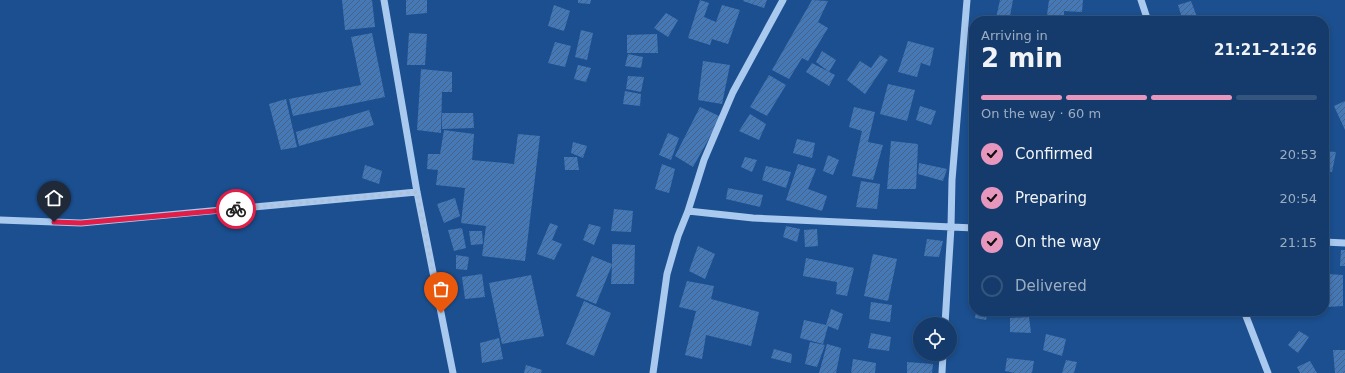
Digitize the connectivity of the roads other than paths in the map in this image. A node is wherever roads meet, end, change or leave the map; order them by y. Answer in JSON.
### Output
{"nodes":[{"id":1,"x":384,"y":0,"type":"edge"},
{"id":2,"x":783,"y":0,"type":"edge"},
{"id":3,"x":967,"y":0,"type":"edge"},
{"id":4,"x":1141,"y":0,"type":"edge"},
{"id":5,"x":1146,"y":16,"type":"edge"},
{"id":6,"x":417,"y":192,"type":"junction"},
{"id":7,"x":688,"y":211,"type":"junction"},
{"id":8,"x":0,"y":220,"type":"edge"},
{"id":9,"x":951,"y":227,"type":"junction"},
{"id":10,"x":969,"y":228,"type":"edge"},
{"id":11,"x":1329,"y":242,"type":"edge"},
{"id":12,"x":1345,"y":243,"type":"edge"},
{"id":13,"x":1246,"y":316,"type":"edge"},
{"id":14,"x":945,"y":317,"type":"edge"},
{"id":15,"x":943,"y":361,"type":"edge"},
{"id":16,"x":453,"y":373,"type":"edge"},
{"id":17,"x":654,"y":373,"type":"edge"},
{"id":18,"x":942,"y":373,"type":"edge"},
{"id":19,"x":1268,"y":373,"type":"edge"}],
"edges":[{"from":1,"to":6,"type":"street"},
{"from":2,"to":7,"type":"street"},
{"from":3,"to":9,"type":"street"},
{"from":4,"to":5,"type":"street"},
{"from":6,"to":8,"type":"street"},
{"from":6,"to":16,"type":"street"},
{"from":7,"to":9,"type":"street"},
{"from":7,"to":17,"type":"street"},
{"from":9,"to":10,"type":"street"},
{"from":9,"to":14,"type":"street"},
{"from":11,"to":12,"type":"street"},
{"from":13,"to":19,"type":"street"},
{"from":15,"to":18,"type":"street"}]}
